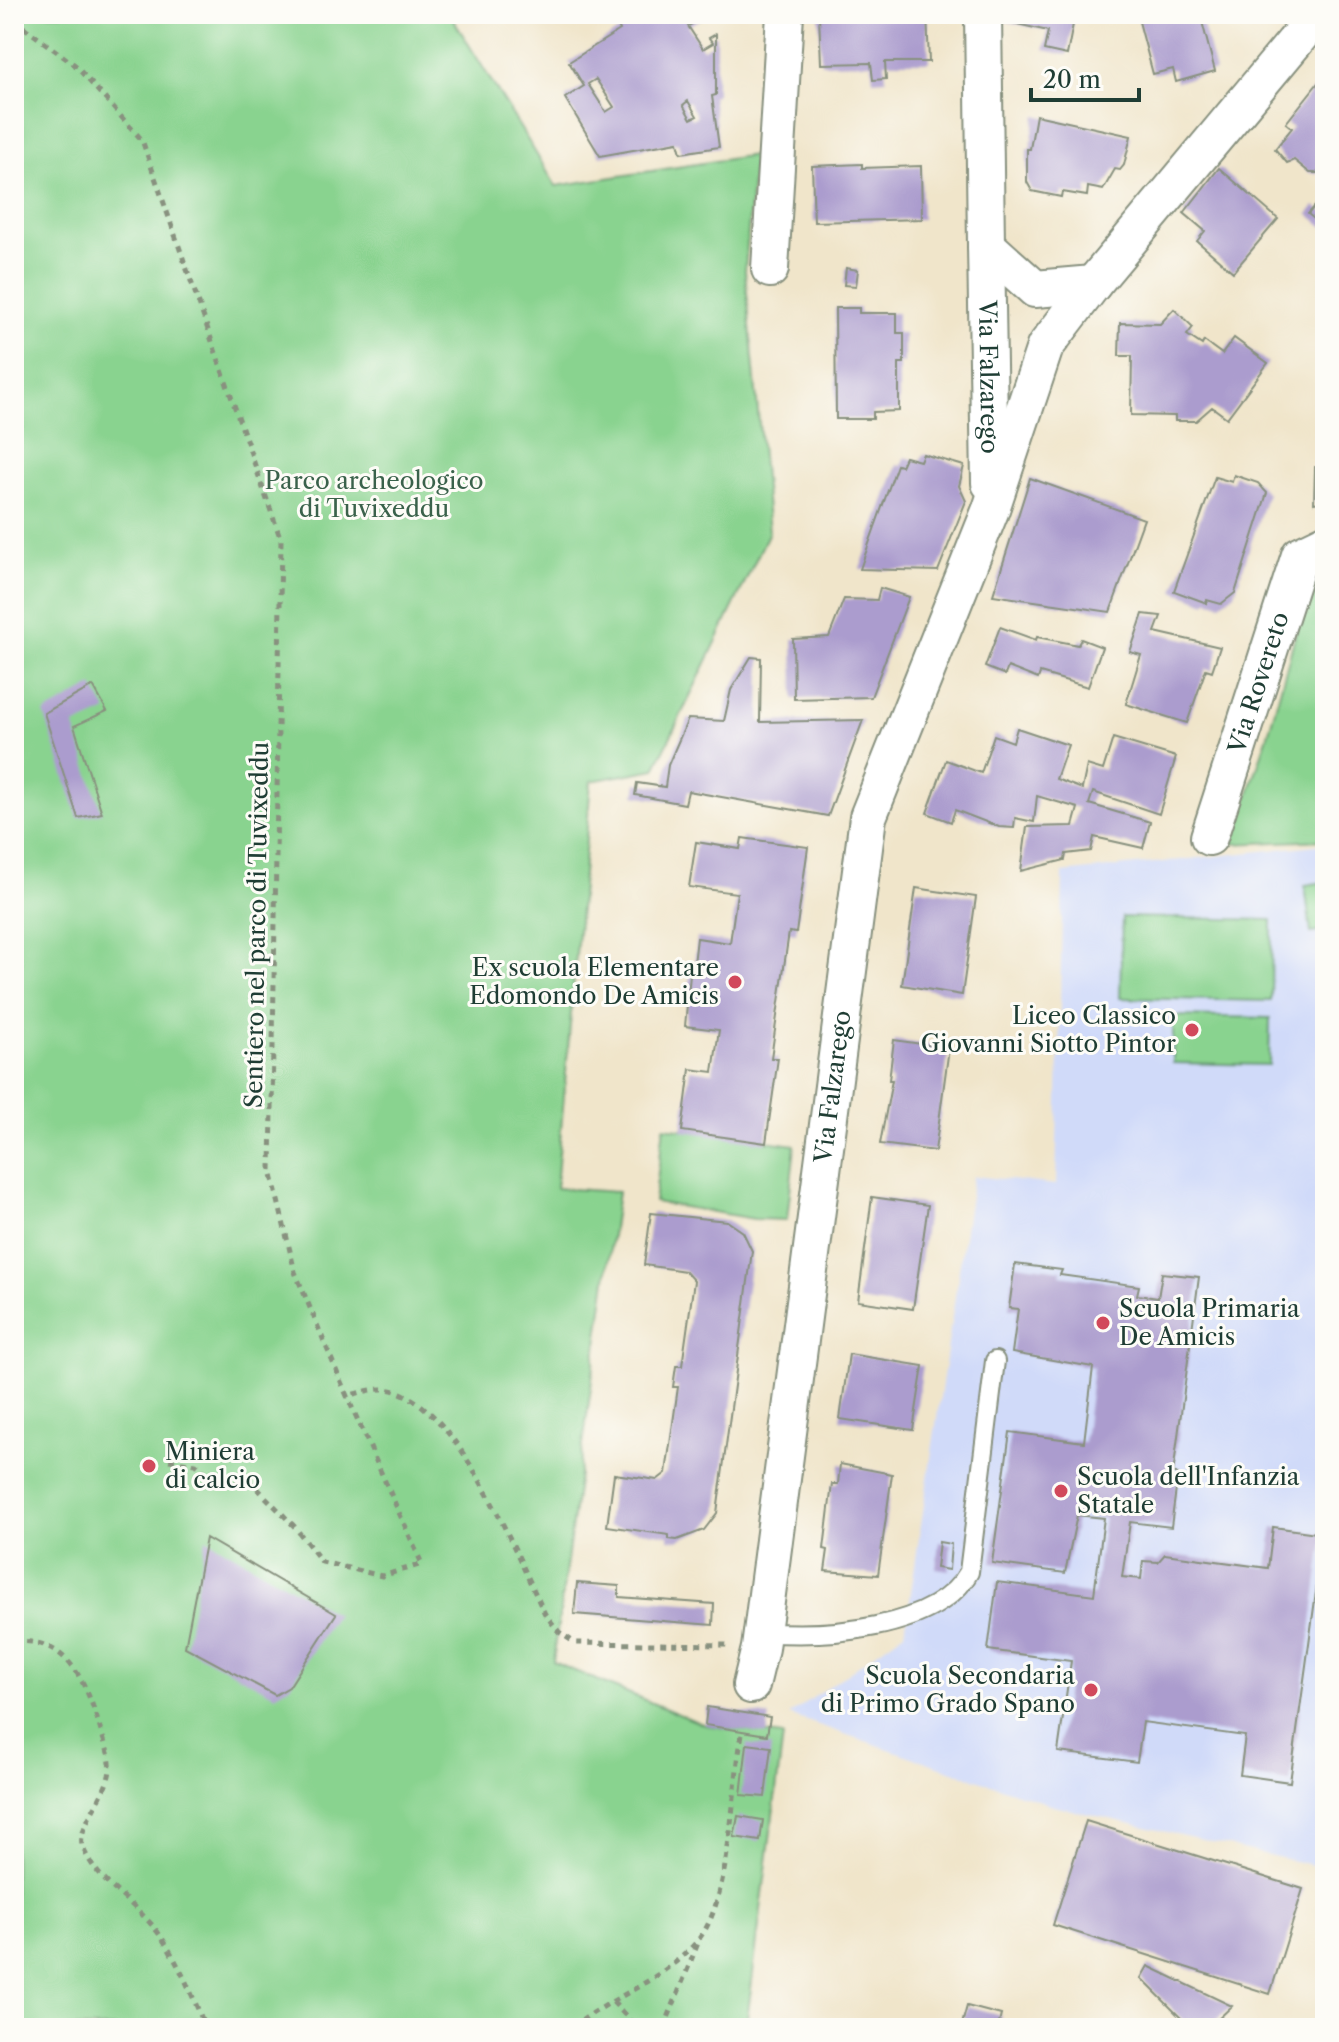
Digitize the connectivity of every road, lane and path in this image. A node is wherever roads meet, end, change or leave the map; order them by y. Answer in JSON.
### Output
{"nodes":[{"id":1,"x":785,"y":14,"type":"edge"},
{"id":2,"x":983,"y":14,"type":"edge"},
{"id":3,"x":1318,"y":14,"type":"edge"},
{"id":4,"x":14,"y":20,"type":"edge"},
{"id":5,"x":986,"y":245,"type":"junction"},
{"id":6,"x":770,"y":269,"type":"dead end"},
{"id":7,"x":1093,"y":284,"type":"junction"},
{"id":8,"x":991,"y":509,"type":"junction"},
{"id":9,"x":1325,"y":543,"type":"edge"},
{"id":10,"x":1209,"y":837,"type":"dead end"},
{"id":11,"x":995,"y":1361,"type":"dead end"},
{"id":12,"x":347,"y":1396,"type":"junction"},
{"id":13,"x":169,"y":1460,"type":"dead end"},
{"id":14,"x":762,"y":1632,"type":"junction"},
{"id":15,"x":14,"y":1642,"type":"edge"},
{"id":16,"x":710,"y":1644,"type":"dead end"},
{"id":17,"x":751,"y":1685,"type":"dead end"},
{"id":18,"x":742,"y":1734,"type":"dead end"},
{"id":19,"x":700,"y":1937,"type":"junction"},
{"id":20,"x":613,"y":2002,"type":"junction"},
{"id":21,"x":205,"y":2028,"type":"edge"},
{"id":22,"x":572,"y":2028,"type":"edge"},
{"id":23,"x":637,"y":2028,"type":"edge"},
{"id":24,"x":664,"y":2028,"type":"edge"}],
"edges":[{"from":1,"to":6,"type":"street"},
{"from":2,"to":5,"type":"street","name":"Via Falzarego"},
{"from":3,"to":7,"type":"street","name":"Via Falzarego"},
{"from":4,"to":12,"type":"path","name":"Sentiero nel parco di Tuvixeddu"},
{"from":5,"to":7,"type":"street"},
{"from":5,"to":8,"type":"street","name":"Via Falzarego"},
{"from":7,"to":8,"type":"street","name":"Via Falzarego"},
{"from":8,"to":14,"type":"street","name":"Via Falzarego"},
{"from":9,"to":10,"type":"street","name":"Via Rovereto"},
{"from":11,"to":14,"type":"lane"},
{"from":12,"to":13,"type":"path","name":"Sentiero nel parco di Tuvixeddu"},
{"from":12,"to":16,"type":"path"},
{"from":14,"to":17,"type":"street","name":"Via Falzarego"},
{"from":15,"to":21,"type":"path"},
{"from":18,"to":19,"type":"path"},
{"from":19,"to":20,"type":"path"},
{"from":19,"to":24,"type":"path"},
{"from":20,"to":22,"type":"path"},
{"from":20,"to":23,"type":"path"}]}
